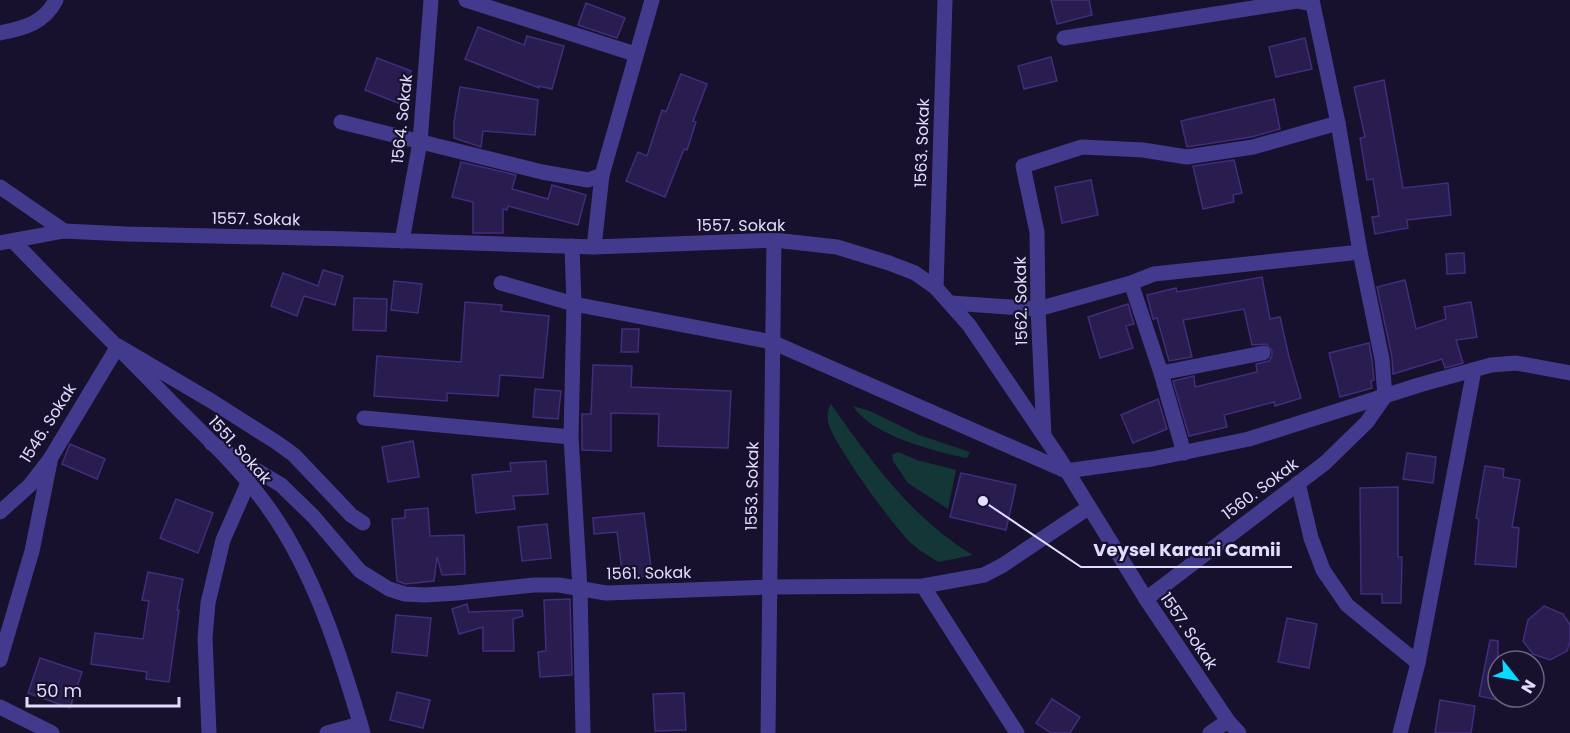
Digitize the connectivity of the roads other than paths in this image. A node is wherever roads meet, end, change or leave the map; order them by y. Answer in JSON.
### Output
{"nodes":[{"id":1,"x":56,"y":0,"type":"edge"},
{"id":2,"x":431,"y":0,"type":"edge"},
{"id":3,"x":466,"y":0,"type":"edge"},
{"id":4,"x":652,"y":0,"type":"edge"},
{"id":5,"x":945,"y":0,"type":"edge"},
{"id":6,"x":1312,"y":2,"type":"edge"},
{"id":7,"x":0,"y":33,"type":"edge"},
{"id":8,"x":1064,"y":38,"type":"dead end"},
{"id":9,"x":635,"y":54,"type":"junction"},
{"id":10,"x":341,"y":122,"type":"dead end"},
{"id":11,"x":1338,"y":123,"type":"junction"},
{"id":12,"x":420,"y":142,"type":"junction"},
{"id":13,"x":602,"y":176,"type":"junction"},
{"id":14,"x":0,"y":187,"type":"edge"},
{"id":15,"x":64,"y":231,"type":"junction"},
{"id":16,"x":774,"y":240,"type":"junction"},
{"id":17,"x":402,"y":241,"type":"junction"},
{"id":18,"x":6,"y":242,"type":"edge"},
{"id":19,"x":572,"y":246,"type":"junction"},
{"id":20,"x":594,"y":247,"type":"junction"},
{"id":21,"x":1360,"y":252,"type":"junction"},
{"id":22,"x":501,"y":283,"type":"dead end"},
{"id":23,"x":1131,"y":283,"type":"junction"},
{"id":24,"x":936,"y":288,"type":"junction"},
{"id":25,"x":951,"y":303,"type":"junction"},
{"id":26,"x":574,"y":304,"type":"junction"},
{"id":27,"x":1038,"y":309,"type":"junction"},
{"id":28,"x":772,"y":342,"type":"junction"},
{"id":29,"x":118,"y":346,"type":"junction"},
{"id":30,"x":1263,"y":353,"type":"dead end"},
{"id":31,"x":1474,"y":370,"type":"junction"},
{"id":32,"x":1566,"y":372,"type":"edge"},
{"id":33,"x":1161,"y":373,"type":"junction"},
{"id":34,"x":1570,"y":386,"type":"edge"},
{"id":35,"x":1385,"y":396,"type":"junction"},
{"id":36,"x":364,"y":418,"type":"dead end"},
{"id":37,"x":1044,"y":436,"type":"junction"},
{"id":38,"x":571,"y":437,"type":"junction"},
{"id":39,"x":211,"y":443,"type":"junction"},
{"id":40,"x":1184,"y":453,"type":"junction"},
{"id":41,"x":50,"y":459,"type":"junction"},
{"id":42,"x":1066,"y":471,"type":"junction"},
{"id":43,"x":248,"y":483,"type":"junction"},
{"id":44,"x":1298,"y":483,"type":"junction"},
{"id":45,"x":1088,"y":508,"type":"junction"},
{"id":46,"x":0,"y":513,"type":"edge"},
{"id":47,"x":363,"y":523,"type":"dead end"},
{"id":48,"x":922,"y":586,"type":"junction"},
{"id":49,"x":769,"y":587,"type":"junction"},
{"id":50,"x":580,"y":589,"type":"junction"},
{"id":51,"x":1146,"y":599,"type":"junction"},
{"id":52,"x":0,"y":660,"type":"edge"},
{"id":53,"x":1418,"y":663,"type":"junction"},
{"id":54,"x":0,"y":707,"type":"edge"},
{"id":55,"x":1228,"y":721,"type":"junction"},
{"id":56,"x":362,"y":728,"type":"edge"},
{"id":57,"x":52,"y":733,"type":"edge"},
{"id":58,"x":209,"y":733,"type":"edge"},
{"id":59,"x":327,"y":733,"type":"edge"},
{"id":60,"x":584,"y":733,"type":"edge"},
{"id":61,"x":768,"y":733,"type":"edge"},
{"id":62,"x":1017,"y":733,"type":"edge"},
{"id":63,"x":1210,"y":733,"type":"edge"},
{"id":64,"x":1239,"y":733,"type":"edge"},
{"id":65,"x":1400,"y":733,"type":"edge"}],
"edges":[{"from":1,"to":7,"type":"street"},
{"from":2,"to":12,"type":"street","name":"1564. Sokak"},
{"from":3,"to":9,"type":"street"},
{"from":4,"to":9,"type":"street"},
{"from":5,"to":24,"type":"street","name":"1563. Sokak"},
{"from":6,"to":8,"type":"street"},
{"from":6,"to":11,"type":"street"},
{"from":9,"to":13,"type":"street"},
{"from":10,"to":12,"type":"street"},
{"from":11,"to":21,"type":"street"},
{"from":11,"to":27,"type":"street","name":"1562. Sokak"},
{"from":12,"to":13,"type":"street"},
{"from":12,"to":17,"type":"street","name":"1564. Sokak"},
{"from":13,"to":20,"type":"street"},
{"from":14,"to":15,"type":"street"},
{"from":15,"to":17,"type":"street","name":"1557. Sokak"},
{"from":15,"to":18,"type":"street","name":"1557. Sokak"},
{"from":16,"to":20,"type":"street","name":"1557. Sokak"},
{"from":16,"to":24,"type":"street","name":"1557. Sokak"},
{"from":16,"to":28,"type":"street","name":"1553. Sokak"},
{"from":17,"to":19,"type":"street","name":"1557. Sokak"},
{"from":18,"to":29,"type":"street","name":"1551. Sokak"},
{"from":19,"to":20,"type":"street","name":"1557. Sokak"},
{"from":19,"to":26,"type":"street"},
{"from":21,"to":23,"type":"street"},
{"from":21,"to":35,"type":"street"},
{"from":22,"to":26,"type":"street"},
{"from":23,"to":27,"type":"street"},
{"from":23,"to":33,"type":"street"},
{"from":24,"to":25,"type":"street","name":"1557. Sokak"},
{"from":25,"to":27,"type":"street"},
{"from":25,"to":37,"type":"street","name":"1557. Sokak"},
{"from":26,"to":28,"type":"street"},
{"from":26,"to":38,"type":"street"},
{"from":27,"to":37,"type":"street","name":"1562. Sokak"},
{"from":28,"to":42,"type":"street"},
{"from":28,"to":49,"type":"street","name":"1553. Sokak"},
{"from":29,"to":39,"type":"street","name":"1551. Sokak"},
{"from":29,"to":41,"type":"street","name":"1546. Sokak"},
{"from":29,"to":47,"type":"street"},
{"from":30,"to":33,"type":"street"},
{"from":31,"to":32,"type":"street"},
{"from":31,"to":35,"type":"street"},
{"from":31,"to":53,"type":"street"},
{"from":32,"to":34,"type":"street"},
{"from":33,"to":40,"type":"street"},
{"from":35,"to":40,"type":"street"},
{"from":35,"to":44,"type":"street","name":"1560. Sokak"},
{"from":36,"to":38,"type":"street"},
{"from":37,"to":42,"type":"street","name":"1557. Sokak"},
{"from":38,"to":50,"type":"street"},
{"from":39,"to":43,"type":"street","name":"1551. Sokak"},
{"from":39,"to":50,"type":"street","name":"1561. Sokak"},
{"from":40,"to":42,"type":"street"},
{"from":41,"to":46,"type":"street","name":"1546. Sokak"},
{"from":41,"to":52,"type":"street"},
{"from":42,"to":45,"type":"street","name":"1557. Sokak"},
{"from":43,"to":56,"type":"street","name":"1551. Sokak"},
{"from":43,"to":58,"type":"street"},
{"from":44,"to":51,"type":"street","name":"1560. Sokak"},
{"from":44,"to":53,"type":"street"},
{"from":45,"to":48,"type":"street","name":"1561. Sokak"},
{"from":45,"to":51,"type":"street","name":"1557. Sokak"},
{"from":48,"to":49,"type":"street","name":"1561. Sokak"},
{"from":48,"to":62,"type":"street"},
{"from":49,"to":50,"type":"street","name":"1561. Sokak"},
{"from":49,"to":61,"type":"street","name":"1553. Sokak"},
{"from":50,"to":60,"type":"street"},
{"from":51,"to":55,"type":"street","name":"1557. Sokak"},
{"from":53,"to":65,"type":"street"},
{"from":54,"to":57,"type":"street"},
{"from":55,"to":63,"type":"street"},
{"from":55,"to":64,"type":"street","name":"1557. Sokak"},
{"from":56,"to":59,"type":"street"}]}
